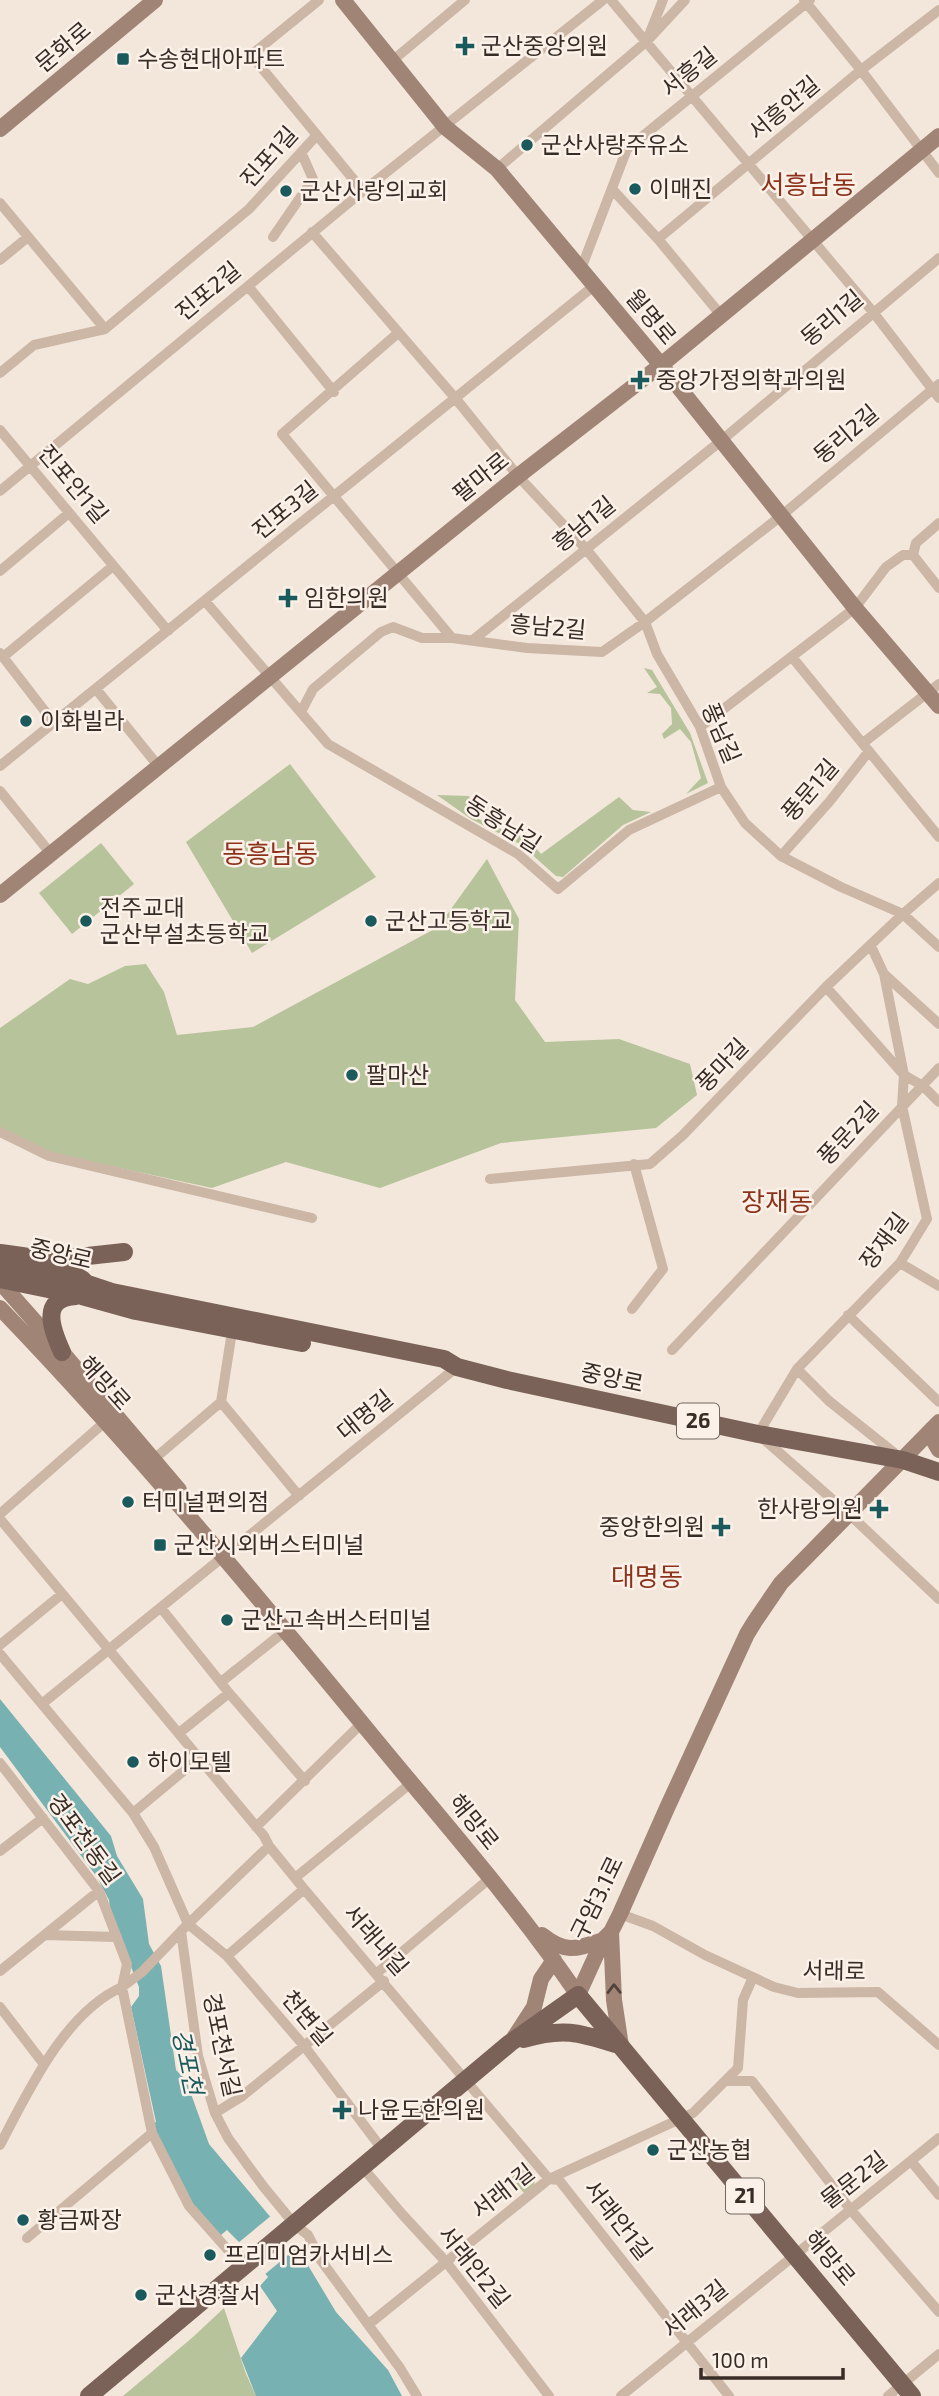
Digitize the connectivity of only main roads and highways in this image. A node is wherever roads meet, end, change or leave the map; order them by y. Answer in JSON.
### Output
{"nodes":[{"id":1,"x":0,"y":1253,"type":"edge"},
{"id":2,"x":47,"y":1259,"type":"junction"},
{"id":3,"x":0,"y":1266,"type":"edge"},
{"id":4,"x":0,"y":1280,"type":"edge"},
{"id":5,"x":85,"y":1290,"type":"junction"},
{"id":6,"x":112,"y":1292,"type":"junction"},
{"id":7,"x":233,"y":1324,"type":"junction"},
{"id":8,"x":62,"y":1352,"type":"road end"},
{"id":9,"x":939,"y":1472,"type":"edge"},
{"id":10,"x":510,"y":2043,"type":"junction"},
{"id":11,"x":621,"y":2046,"type":"junction"},
{"id":12,"x":908,"y":2391,"type":"edge"},
{"id":13,"x":89,"y":2396,"type":"edge"}],
"edges":[{"from":1,"to":2,"type":"main road"},
{"from":2,"to":5,"type":"main road"},
{"from":2,"to":6,"type":"main road"},
{"from":3,"to":5,"type":"main road","name":"중앙로","number":"26"},
{"from":4,"to":5,"type":"main road","name":"중앙로","number":"26"},
{"from":5,"to":6,"type":"main road","name":"중앙로","number":"26"},
{"from":5,"to":7,"type":"main road","name":"중앙로","number":"26"},
{"from":5,"to":8,"type":"main road"},
{"from":6,"to":7,"type":"main road","name":"중앙로","number":"26"},
{"from":7,"to":9,"type":"main road","name":"중앙로","number":"26"},
{"from":10,"to":11,"type":"main road"},
{"from":10,"to":11,"type":"main road","name":"해망로","number":"21"},
{"from":10,"to":13,"type":"main road"},
{"from":11,"to":12,"type":"main road","name":"해망로","number":"21"}]}
